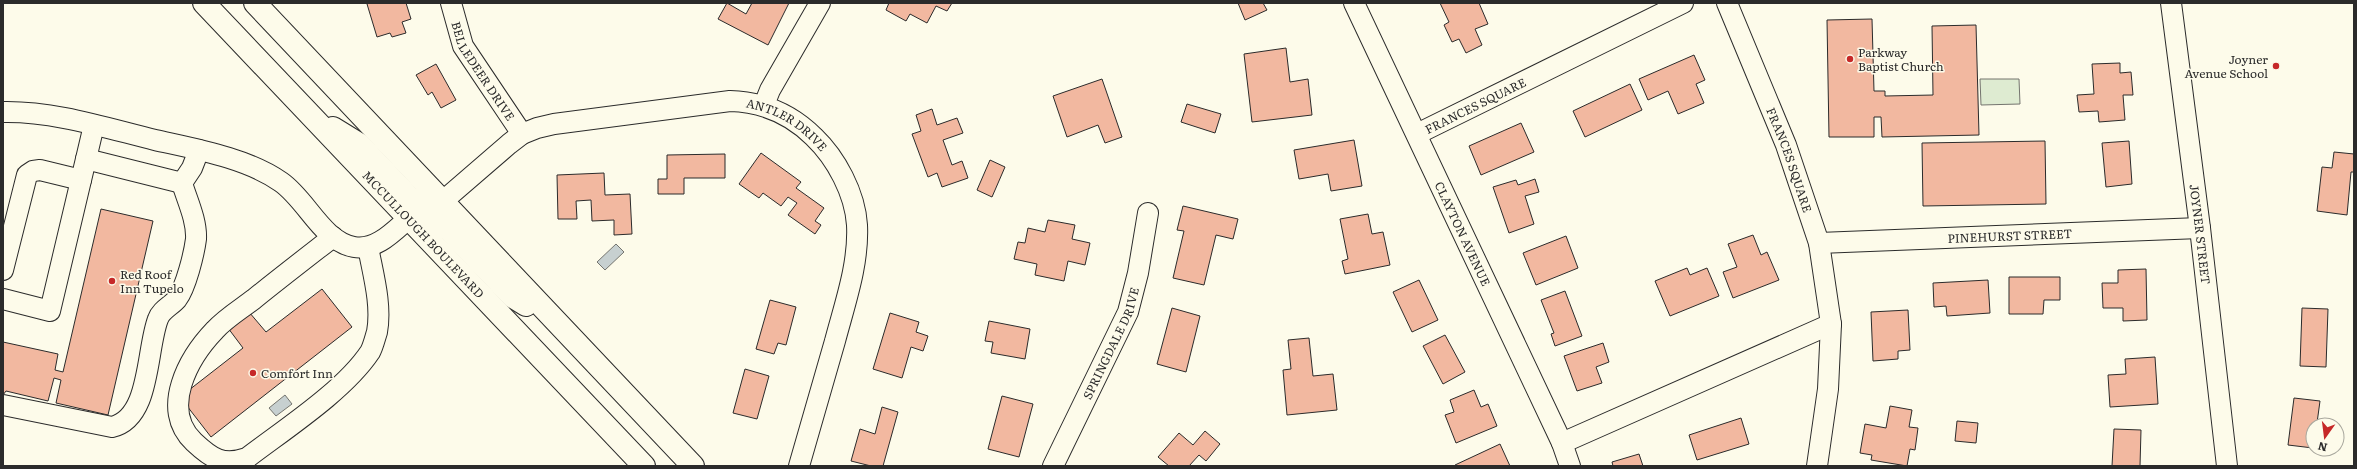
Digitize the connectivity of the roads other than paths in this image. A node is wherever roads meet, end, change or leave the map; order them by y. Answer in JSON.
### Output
{"nodes":[{"id":1,"x":204,"y":3,"type":"edge"},
{"id":2,"x":255,"y":3,"type":"edge"},
{"id":3,"x":451,"y":3,"type":"edge"},
{"id":4,"x":820,"y":3,"type":"edge"},
{"id":5,"x":1354,"y":3,"type":"edge"},
{"id":6,"x":1683,"y":3,"type":"edge"},
{"id":7,"x":1727,"y":3,"type":"edge"},
{"id":8,"x":2171,"y":3,"type":"edge"},
{"id":9,"x":764,"y":105,"type":"junction"},
{"id":10,"x":304,"y":109,"type":"junction"},
{"id":11,"x":3,"y":112,"type":"edge"},
{"id":12,"x":94,"y":125,"type":"junction"},
{"id":13,"x":522,"y":134,"type":"junction"},
{"id":14,"x":1417,"y":134,"type":"junction"},
{"id":15,"x":199,"y":150,"type":"junction"},
{"id":16,"x":86,"y":159,"type":"junction"},
{"id":17,"x":81,"y":180,"type":"junction"},
{"id":18,"x":182,"y":183,"type":"junction"},
{"id":19,"x":443,"y":201,"type":"junction"},
{"id":20,"x":1148,"y":213,"type":"dead end"},
{"id":21,"x":409,"y":218,"type":"junction"},
{"id":22,"x":2200,"y":228,"type":"junction"},
{"id":23,"x":333,"y":237,"type":"junction"},
{"id":24,"x":1819,"y":243,"type":"junction"},
{"id":25,"x":368,"y":247,"type":"junction"},
{"id":26,"x":3,"y":270,"type":"edge"},
{"id":27,"x":3,"y":299,"type":"edge"},
{"id":28,"x":1831,"y":324,"type":"junction"},
{"id":29,"x":564,"y":328,"type":"junction"},
{"id":30,"x":3,"y":405,"type":"edge"},
{"id":31,"x":1562,"y":444,"type":"junction"},
{"id":32,"x":644,"y":466,"type":"edge"},
{"id":33,"x":693,"y":466,"type":"edge"},
{"id":34,"x":799,"y":466,"type":"edge"},
{"id":35,"x":1053,"y":466,"type":"edge"},
{"id":36,"x":1570,"y":466,"type":"edge"},
{"id":37,"x":1817,"y":466,"type":"edge"},
{"id":38,"x":2227,"y":466,"type":"edge"}],
"edges":[{"from":1,"to":10,"type":"highway","name":"MCCULLOUGH BOULEVARD"},
{"from":2,"to":19,"type":"highway"},
{"from":3,"to":13,"type":"street","name":"BELLEDEER DRIVE"},
{"from":4,"to":9,"type":"street"},
{"from":5,"to":14,"type":"street","name":"CLAYTON AVENUE"},
{"from":6,"to":14,"type":"street","name":"FRANCES SQUARE"},
{"from":7,"to":24,"type":"street","name":"FRANCES SQUARE"},
{"from":8,"to":22,"type":"street","name":"JOYNER STREET"},
{"from":9,"to":13,"type":"street","name":"ANTLER DRIVE"},
{"from":9,"to":34,"type":"street","name":"ANTLER DRIVE"},
{"from":10,"to":19,"type":"highway"},
{"from":10,"to":21,"type":"highway","name":"MCCULLOUGH BOULEVARD"},
{"from":11,"to":12,"type":"street"},
{"from":12,"to":15,"type":"street"},
{"from":12,"to":16,"type":"street"},
{"from":13,"to":19,"type":"street","name":"ANTLER DRIVE"},
{"from":14,"to":31,"type":"street","name":"CLAYTON AVENUE"},
{"from":15,"to":18,"type":"street"},
{"from":15,"to":23,"type":"street"},
{"from":16,"to":17,"type":"street"},
{"from":16,"to":18,"type":"street"},
{"from":17,"to":26,"type":"street"},
{"from":17,"to":27,"type":"street"},
{"from":18,"to":30,"type":"street"},
{"from":19,"to":29,"type":"highway"},
{"from":20,"to":35,"type":"street","name":"SPRINGDALE DRIVE"},
{"from":21,"to":25,"type":"street"},
{"from":21,"to":29,"type":"highway"},
{"from":21,"to":32,"type":"highway","name":"MCCULLOUGH BOULEVARD"},
{"from":22,"to":24,"type":"street","name":"PINEHURST STREET"},
{"from":22,"to":38,"type":"street","name":"JOYNER STREET"},
{"from":23,"to":25,"type":"street"},
{"from":23,"to":25,"type":"street"},
{"from":24,"to":28,"type":"street","name":"FRANCES SQUARE"},
{"from":28,"to":31,"type":"street"},
{"from":28,"to":37,"type":"street","name":"FRANCES SQUARE"},
{"from":29,"to":33,"type":"highway"},
{"from":31,"to":36,"type":"street","name":"CLAYTON AVENUE"}]}
